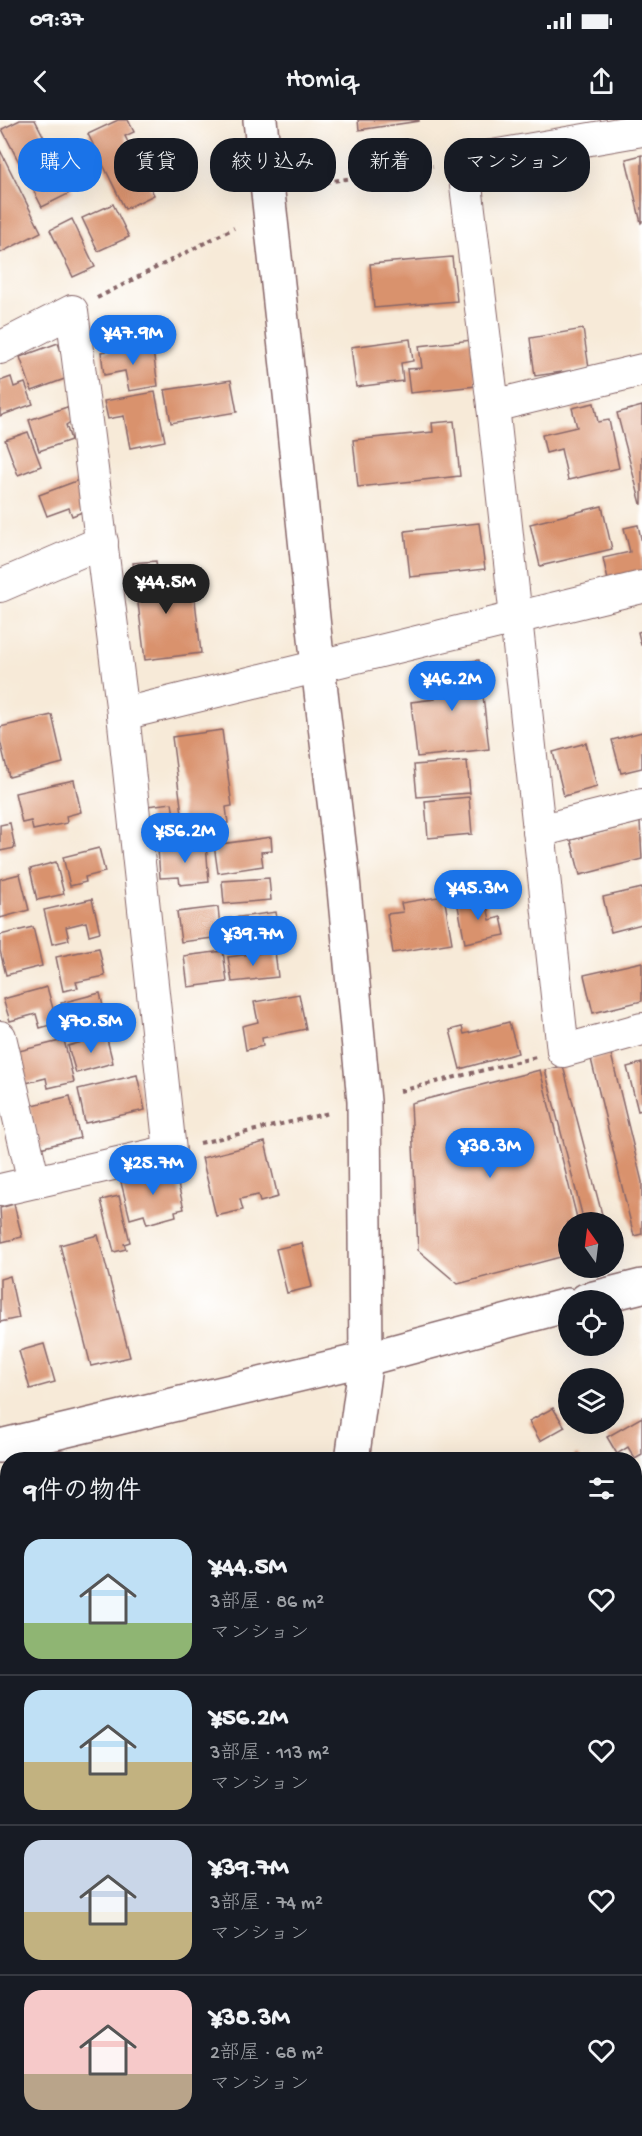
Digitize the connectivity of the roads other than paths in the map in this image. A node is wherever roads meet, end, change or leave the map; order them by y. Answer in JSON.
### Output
{"nodes":[{"id":1,"x":260,"y":120,"type":"edge"},
{"id":2,"x":642,"y":130,"type":"edge"},
{"id":3,"x":0,"y":348,"type":"edge"},
{"id":4,"x":642,"y":370,"type":"edge"},
{"id":5,"x":493,"y":406,"type":"junction"},
{"id":6,"x":102,"y":542,"type":"junction"},
{"id":7,"x":0,"y":586,"type":"edge"},
{"id":8,"x":642,"y":587,"type":"edge"},
{"id":9,"x":516,"y":618,"type":"junction"},
{"id":10,"x":318,"y":667,"type":"junction"},
{"id":11,"x":123,"y":714,"type":"junction"},
{"id":12,"x":642,"y":805,"type":"edge"},
{"id":13,"x":539,"y":831,"type":"junction"},
{"id":14,"x":642,"y":1029,"type":"edge"},
{"id":15,"x":0,"y":1037,"type":"edge"},
{"id":16,"x":34,"y":1182,"type":"junction"},
{"id":17,"x":0,"y":1190,"type":"edge"},
{"id":18,"x":642,"y":1286,"type":"edge"},
{"id":19,"x":624,"y":1290,"type":"edge"},
{"id":20,"x":558,"y":1308,"type":"edge"},
{"id":21,"x":366,"y":1359,"type":"junction"},
{"id":22,"x":0,"y":1446,"type":"edge"},
{"id":23,"x":353,"y":1452,"type":"edge"}],
"edges":[{"from":1,"to":10,"type":"street"},
{"from":2,"to":5,"type":"street"},
{"from":3,"to":6,"type":"street"},
{"from":4,"to":5,"type":"street"},
{"from":5,"to":9,"type":"street"},
{"from":6,"to":7,"type":"street"},
{"from":6,"to":11,"type":"street"},
{"from":8,"to":9,"type":"street"},
{"from":9,"to":10,"type":"street"},
{"from":9,"to":13,"type":"street"},
{"from":10,"to":11,"type":"street"},
{"from":10,"to":21,"type":"street"},
{"from":11,"to":16,"type":"street"},
{"from":12,"to":13,"type":"street"},
{"from":13,"to":14,"type":"street"},
{"from":15,"to":16,"type":"street"},
{"from":16,"to":17,"type":"street"},
{"from":18,"to":19,"type":"street"},
{"from":20,"to":21,"type":"street"},
{"from":21,"to":22,"type":"street"},
{"from":21,"to":23,"type":"street"}]}
